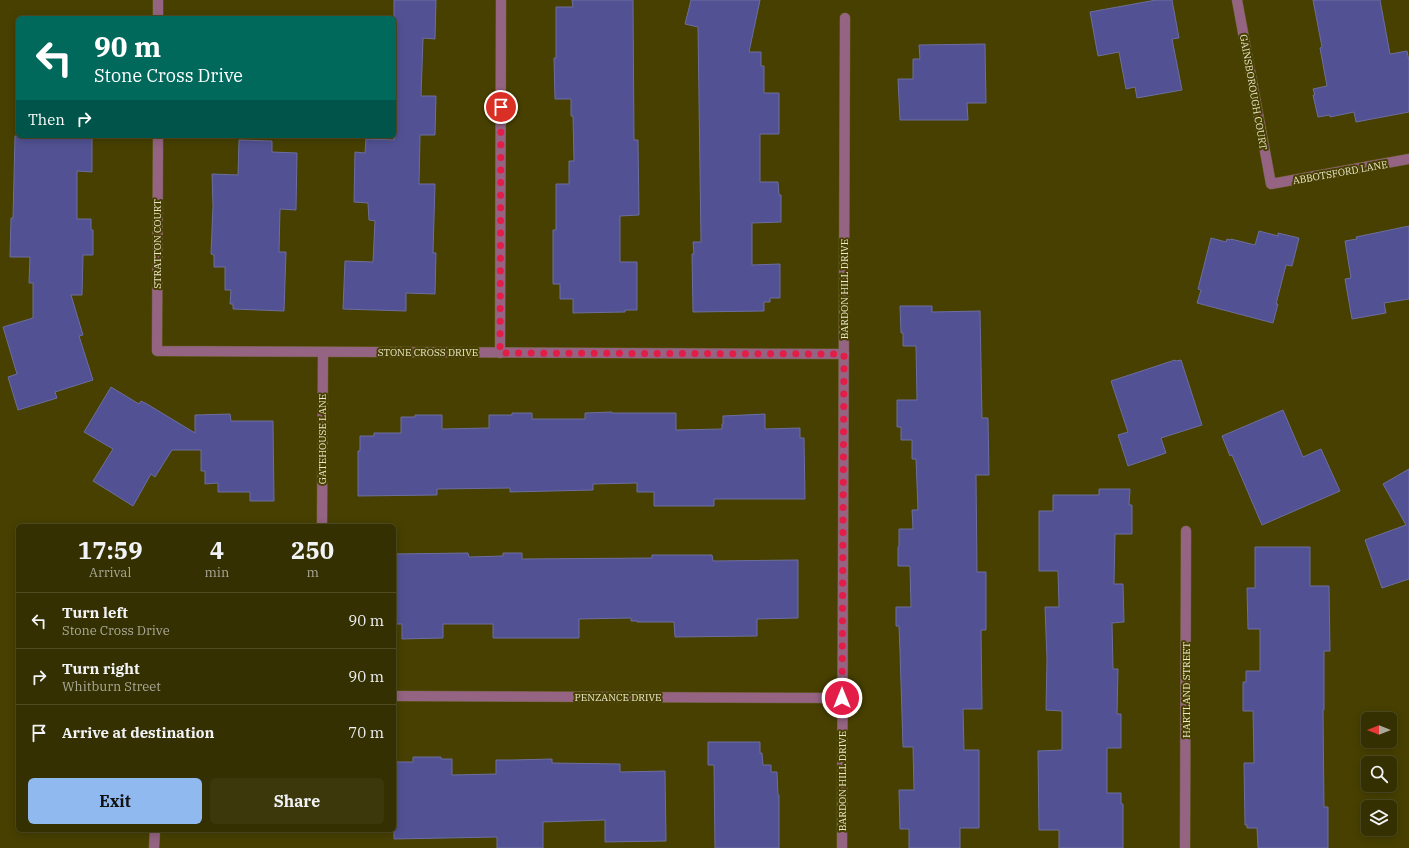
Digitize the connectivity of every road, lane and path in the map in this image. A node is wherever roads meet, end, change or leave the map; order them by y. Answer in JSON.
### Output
{"nodes":[{"id":1,"x":158,"y":0,"type":"edge"},
{"id":2,"x":501,"y":0,"type":"edge"},
{"id":3,"x":1237,"y":0,"type":"edge"},
{"id":4,"x":158,"y":16,"type":"edge"},
{"id":5,"x":845,"y":18,"type":"dead end"},
{"id":6,"x":158,"y":138,"type":"edge"},
{"id":7,"x":1409,"y":159,"type":"edge"},
{"id":8,"x":1271,"y":184,"type":"joint"},
{"id":9,"x":157,"y":351,"type":"joint"},
{"id":10,"x":323,"y":352,"type":"junction"},
{"id":11,"x":500,"y":353,"type":"junction"},
{"id":12,"x":844,"y":354,"type":"junction"},
{"id":13,"x":322,"y":524,"type":"edge"},
{"id":14,"x":1186,"y":531,"type":"dead end"},
{"id":15,"x":396,"y":696,"type":"edge"},
{"id":16,"x":842,"y":698,"type":"junction"},
{"id":17,"x":154,"y":832,"type":"edge"},
{"id":18,"x":154,"y":848,"type":"edge"},
{"id":19,"x":842,"y":848,"type":"edge"},
{"id":20,"x":1185,"y":848,"type":"edge"}],
"edges":[{"from":1,"to":4,"type":"street"},
{"from":2,"to":11,"type":"street"},
{"from":3,"to":8,"type":"street","name":"GAINSBOROUGH COURT"},
{"from":5,"to":12,"type":"street","name":"BARDON HILL DRIVE"},
{"from":6,"to":9,"type":"street","name":"STRATTON COURT"},
{"from":7,"to":8,"type":"street","name":"ABBOTSFORD LANE"},
{"from":9,"to":10,"type":"street","name":"STONE CROSS DRIVE"},
{"from":10,"to":11,"type":"street","name":"STONE CROSS DRIVE"},
{"from":10,"to":13,"type":"street","name":"GATEHOUSE LANE"},
{"from":11,"to":12,"type":"street","name":"STONE CROSS DRIVE"},
{"from":12,"to":16,"type":"street","name":"BARDON HILL DRIVE"},
{"from":14,"to":20,"type":"street","name":"HARTLAND STREET"},
{"from":15,"to":16,"type":"street","name":"PENZANCE DRIVE"},
{"from":16,"to":19,"type":"street","name":"BARDON HILL DRIVE"},
{"from":17,"to":18,"type":"street"}]}
